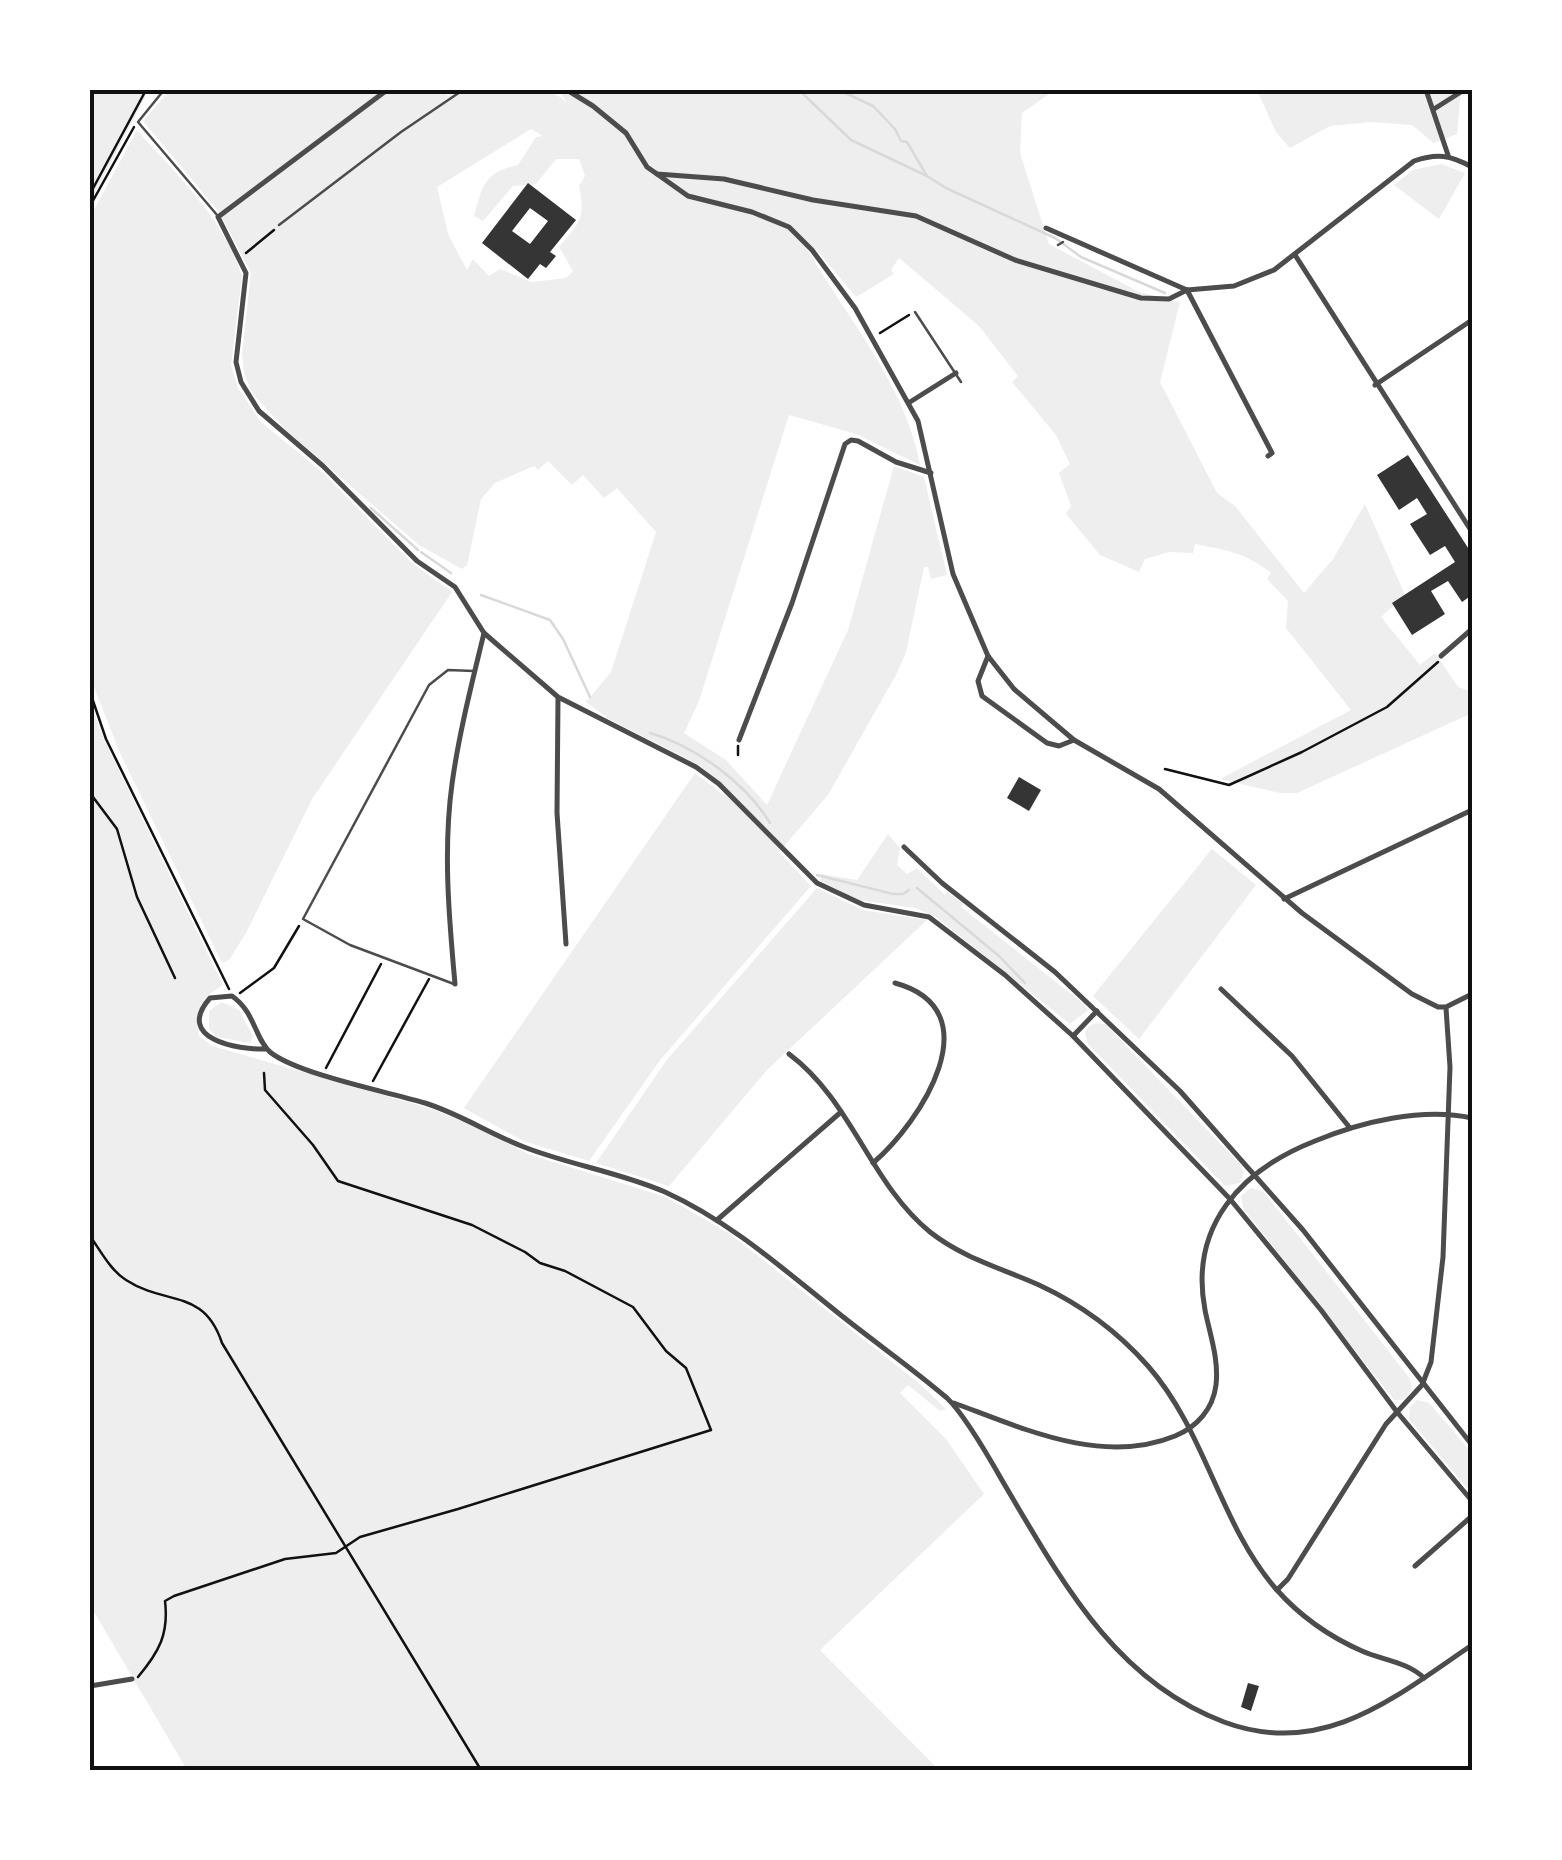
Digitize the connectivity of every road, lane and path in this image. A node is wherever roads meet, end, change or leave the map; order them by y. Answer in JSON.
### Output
{"nodes":[{"id":1,"x":146,"y":90,"type":"edge"},
{"id":2,"x":164,"y":90,"type":"edge"},
{"id":3,"x":387,"y":90,"type":"edge"},
{"id":4,"x":464,"y":90,"type":"edge"},
{"id":5,"x":566,"y":90,"type":"edge"},
{"id":6,"x":1426,"y":90,"type":"edge"},
{"id":7,"x":1464,"y":90,"type":"edge"},
{"id":8,"x":1434,"y":109,"type":"junction"},
{"id":9,"x":138,"y":122,"type":"junction"},
{"id":10,"x":1448,"y":155,"type":"junction"},
{"id":11,"x":1472,"y":167,"type":"edge"},
{"id":12,"x":657,"y":174,"type":"junction"},
{"id":13,"x":90,"y":194,"type":"edge"},
{"id":14,"x":90,"y":206,"type":"edge"},
{"id":15,"x":218,"y":216,"type":"junction"},
{"id":16,"x":279,"y":226,"type":"joint"},
{"id":17,"x":1046,"y":228,"type":"dead end"},
{"id":18,"x":1063,"y":242,"type":"dead end"},
{"id":19,"x":1058,"y":246,"type":"dead end"},
{"id":20,"x":1295,"y":255,"type":"junction"},
{"id":21,"x":240,"y":258,"type":"junction"},
{"id":22,"x":1187,"y":290,"type":"junction"},
{"id":23,"x":915,"y":312,"type":"joint"},
{"id":24,"x":1472,"y":320,"type":"edge"},
{"id":25,"x":880,"y":333,"type":"dead end"},
{"id":26,"x":956,"y":373,"type":"junction"},
{"id":27,"x":961,"y":382,"type":"dead end"},
{"id":28,"x":1375,"y":385,"type":"junction"},
{"id":29,"x":910,"y":402,"type":"junction"},
{"id":30,"x":1268,"y":456,"type":"dead end"},
{"id":31,"x":931,"y":472,"type":"junction"},
{"id":32,"x":1472,"y":532,"type":"edge"},
{"id":33,"x":1472,"y":629,"type":"edge"},
{"id":34,"x":484,"y":633,"type":"junction"},
{"id":35,"x":988,"y":656,"type":"junction"},
{"id":36,"x":1441,"y":656,"type":"joint"},
{"id":37,"x":475,"y":672,"type":"junction"},
{"id":38,"x":90,"y":692,"type":"edge"},
{"id":39,"x":558,"y":697,"type":"junction"},
{"id":40,"x":739,"y":740,"type":"dead end"},
{"id":41,"x":1074,"y":740,"type":"junction"},
{"id":42,"x":1165,"y":769,"type":"dead end"},
{"id":43,"x":90,"y":793,"type":"edge"},
{"id":44,"x":1472,"y":810,"type":"edge"},
{"id":45,"x":904,"y":848,"type":"dead end"},
{"id":46,"x":1284,"y":899,"type":"junction"},
{"id":47,"x":303,"y":919,"type":"junction"},
{"id":48,"x":566,"y":944,"type":"dead end"},
{"id":49,"x":384,"y":959,"type":"junction"},
{"id":50,"x":430,"y":977,"type":"junction"},
{"id":51,"x":174,"y":978,"type":"dead end"},
{"id":52,"x":895,"y":983,"type":"dead end"},
{"id":53,"x":455,"y":984,"type":"joint"},
{"id":54,"x":1220,"y":989,"type":"dead end"},
{"id":55,"x":1472,"y":994,"type":"edge"},
{"id":56,"x":233,"y":996,"type":"junction"},
{"id":57,"x":1446,"y":1007,"type":"junction"},
{"id":58,"x":1098,"y":1011,"type":"junction"},
{"id":59,"x":1074,"y":1036,"type":"junction"},
{"id":60,"x":266,"y":1049,"type":"junction"},
{"id":61,"x":790,"y":1054,"type":"dead end"},
{"id":62,"x":264,"y":1073,"type":"dead end"},
{"id":63,"x":324,"y":1074,"type":"junction"},
{"id":64,"x":370,"y":1087,"type":"junction"},
{"id":65,"x":841,"y":1112,"type":"junction"},
{"id":66,"x":1449,"y":1115,"type":"junction"},
{"id":67,"x":1472,"y":1118,"type":"edge"},
{"id":68,"x":1350,"y":1128,"type":"junction"},
{"id":69,"x":873,"y":1163,"type":"junction"},
{"id":70,"x":1255,"y":1174,"type":"junction"},
{"id":71,"x":1230,"y":1199,"type":"junction"},
{"id":72,"x":717,"y":1220,"type":"junction"},
{"id":73,"x":90,"y":1236,"type":"edge"},
{"id":74,"x":1422,"y":1385,"type":"junction"},
{"id":75,"x":951,"y":1402,"type":"junction"},
{"id":76,"x":1397,"y":1412,"type":"junction"},
{"id":77,"x":1191,"y":1428,"type":"junction"},
{"id":78,"x":1472,"y":1445,"type":"edge"},
{"id":79,"x":1472,"y":1501,"type":"edge"},
{"id":80,"x":1472,"y":1516,"type":"edge"},
{"id":81,"x":345,"y":1544,"type":"junction"},
{"id":82,"x":1415,"y":1566,"type":"dead end"},
{"id":83,"x":1277,"y":1590,"type":"junction"},
{"id":84,"x":1472,"y":1646,"type":"edge"},
{"id":85,"x":1424,"y":1678,"type":"junction"},
{"id":86,"x":132,"y":1679,"type":"joint"},
{"id":87,"x":90,"y":1686,"type":"edge"},
{"id":88,"x":480,"y":1770,"type":"edge"}],
"edges":[{"from":1,"to":13,"type":"path"},
{"from":2,"to":9,"type":"lane"},
{"from":3,"to":15,"type":"street"},
{"from":4,"to":16,"type":"lane"},
{"from":5,"to":12,"type":"street"},
{"from":6,"to":8,"type":"street"},
{"from":7,"to":8,"type":"street"},
{"from":8,"to":10,"type":"street"},
{"from":9,"to":14,"type":"path"},
{"from":9,"to":15,"type":"lane"},
{"from":10,"to":11,"type":"street"},
{"from":10,"to":20,"type":"street"},
{"from":12,"to":22,"type":"street"},
{"from":12,"to":29,"type":"street"},
{"from":15,"to":21,"type":"street"},
{"from":16,"to":21,"type":"path"},
{"from":17,"to":22,"type":"street"},
{"from":18,"to":19,"type":"lane"},
{"from":20,"to":22,"type":"street"},
{"from":20,"to":28,"type":"street"},
{"from":21,"to":34,"type":"street"},
{"from":22,"to":30,"type":"street"},
{"from":23,"to":25,"type":"path"},
{"from":23,"to":26,"type":"lane"},
{"from":24,"to":28,"type":"street"},
{"from":26,"to":27,"type":"lane"},
{"from":26,"to":29,"type":"street"},
{"from":28,"to":32,"type":"street"},
{"from":29,"to":31,"type":"street"},
{"from":31,"to":35,"type":"street"},
{"from":31,"to":40,"type":"street"},
{"from":33,"to":36,"type":"street"},
{"from":34,"to":37,"type":"street"},
{"from":34,"to":39,"type":"street"},
{"from":35,"to":41,"type":"street"},
{"from":35,"to":41,"type":"street"},
{"from":36,"to":42,"type":"path"},
{"from":37,"to":47,"type":"lane"},
{"from":37,"to":53,"type":"street"},
{"from":38,"to":56,"type":"path"},
{"from":39,"to":48,"type":"street"},
{"from":39,"to":59,"type":"street"},
{"from":41,"to":46,"type":"street"},
{"from":43,"to":51,"type":"path"},
{"from":44,"to":46,"type":"street"},
{"from":45,"to":58,"type":"street"},
{"from":46,"to":57,"type":"street"},
{"from":47,"to":49,"type":"lane"},
{"from":47,"to":56,"type":"path"},
{"from":49,"to":50,"type":"lane"},
{"from":49,"to":63,"type":"path"},
{"from":50,"to":53,"type":"lane"},
{"from":50,"to":64,"type":"path"},
{"from":52,"to":69,"type":"street"},
{"from":54,"to":68,"type":"street"},
{"from":55,"to":57,"type":"street"},
{"from":56,"to":60,"type":"street"},
{"from":56,"to":60,"type":"street"},
{"from":57,"to":66,"type":"street"},
{"from":58,"to":59,"type":"street"},
{"from":58,"to":70,"type":"street"},
{"from":59,"to":71,"type":"street"},
{"from":60,"to":63,"type":"street"},
{"from":61,"to":65,"type":"street"},
{"from":62,"to":81,"type":"path"},
{"from":63,"to":64,"type":"street"},
{"from":64,"to":72,"type":"street"},
{"from":65,"to":69,"type":"street"},
{"from":65,"to":72,"type":"street"},
{"from":66,"to":67,"type":"street"},
{"from":66,"to":68,"type":"street"},
{"from":66,"to":74,"type":"street"},
{"from":68,"to":70,"type":"street"},
{"from":69,"to":77,"type":"street"},
{"from":70,"to":71,"type":"street"},
{"from":70,"to":74,"type":"street"},
{"from":71,"to":76,"type":"street"},
{"from":71,"to":77,"type":"street"},
{"from":72,"to":75,"type":"street"},
{"from":73,"to":81,"type":"path"},
{"from":74,"to":76,"type":"street"},
{"from":74,"to":78,"type":"street"},
{"from":75,"to":77,"type":"street"},
{"from":75,"to":85,"type":"street"},
{"from":76,"to":79,"type":"street"},
{"from":76,"to":83,"type":"street"},
{"from":77,"to":83,"type":"street"},
{"from":80,"to":82,"type":"street"},
{"from":81,"to":86,"type":"path"},
{"from":81,"to":88,"type":"path"},
{"from":83,"to":85,"type":"street"},
{"from":84,"to":85,"type":"street"},
{"from":86,"to":87,"type":"street"}]}
